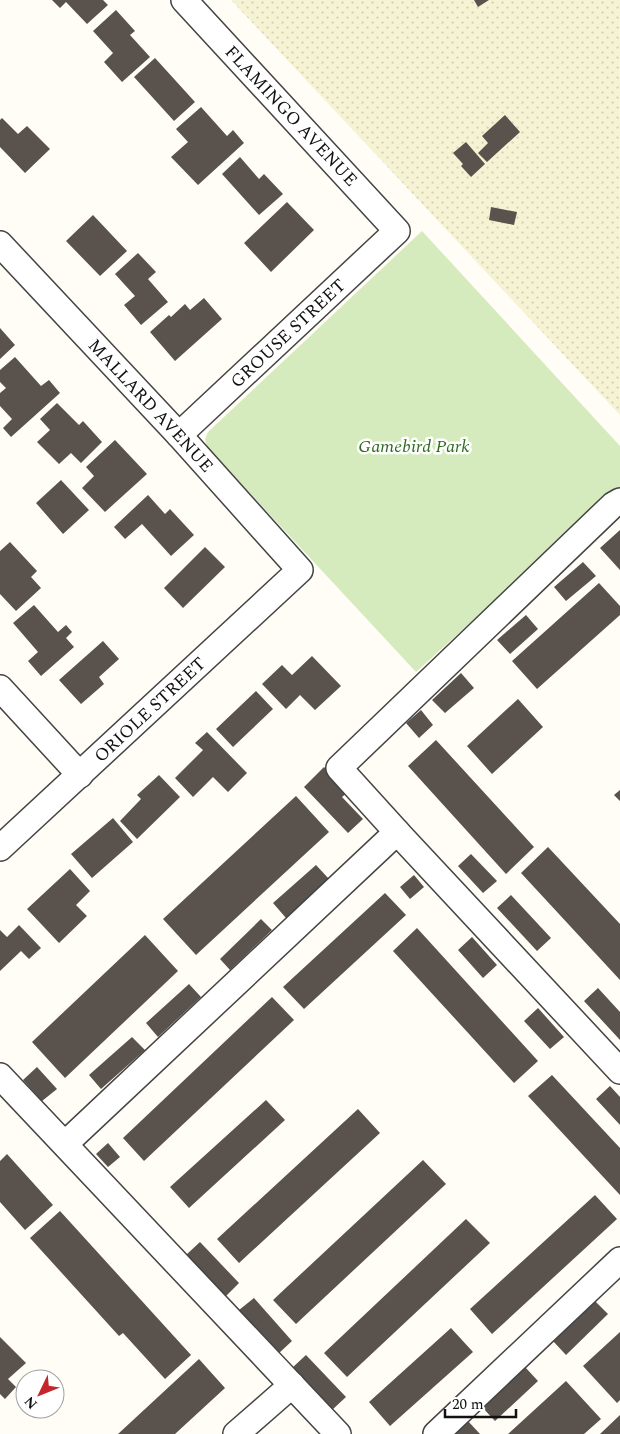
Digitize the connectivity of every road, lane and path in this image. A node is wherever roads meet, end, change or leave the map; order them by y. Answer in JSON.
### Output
{"nodes":[{"id":1,"x":184,"y":0,"type":"edge"},
{"id":2,"x":397,"y":231,"type":"joint"},
{"id":3,"x":0,"y":244,"type":"edge"},
{"id":4,"x":179,"y":435,"type":"junction"},
{"id":5,"x":620,"y":502,"type":"edge"},
{"id":6,"x":300,"y":570,"type":"joint"},
{"id":7,"x":0,"y":688,"type":"edge"},
{"id":8,"x":80,"y":775,"type":"junction"},
{"id":9,"x":397,"y":832,"type":"junction"},
{"id":10,"x":0,"y":848,"type":"edge"},
{"id":11,"x":620,"y":1071,"type":"edge"},
{"id":12,"x":0,"y":1076,"type":"edge"},
{"id":13,"x":66,"y":1144,"type":"junction"},
{"id":14,"x":620,"y":1260,"type":"edge"},
{"id":15,"x":292,"y":1385,"type":"junction"},
{"id":16,"x":236,"y":1434,"type":"edge"},
{"id":17,"x":338,"y":1434,"type":"edge"},
{"id":18,"x":436,"y":1434,"type":"edge"}],
"edges":[{"from":1,"to":2,"type":"street","name":"FLAMINGO AVENUE"},
{"from":2,"to":4,"type":"street","name":"GROUSE STREET"},
{"from":3,"to":4,"type":"street","name":"MALLARD AVENUE"},
{"from":4,"to":6,"type":"street","name":"MALLARD AVENUE"},
{"from":5,"to":9,"type":"street"},
{"from":6,"to":8,"type":"street","name":"ORIOLE STREET"},
{"from":7,"to":8,"type":"street"},
{"from":8,"to":10,"type":"street","name":"ORIOLE STREET"},
{"from":9,"to":11,"type":"street"},
{"from":9,"to":13,"type":"street"},
{"from":12,"to":13,"type":"street"},
{"from":13,"to":15,"type":"street"},
{"from":14,"to":18,"type":"street"},
{"from":15,"to":16,"type":"street"},
{"from":15,"to":17,"type":"street"}]}
